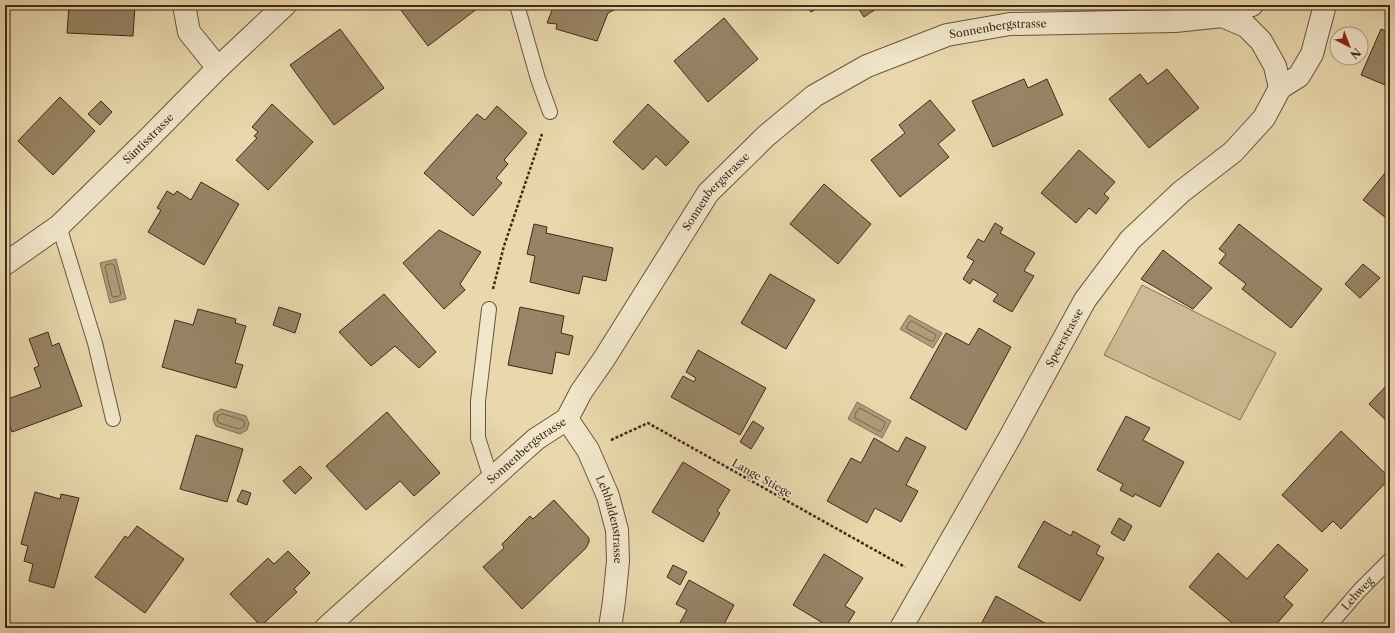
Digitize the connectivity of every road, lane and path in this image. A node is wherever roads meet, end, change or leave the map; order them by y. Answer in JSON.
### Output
{"nodes":[{"id":1,"x":184,"y":5,"type":"edge"},
{"id":2,"x":285,"y":5,"type":"edge"},
{"id":3,"x":518,"y":5,"type":"edge"},
{"id":4,"x":1252,"y":5,"type":"edge"},
{"id":5,"x":1326,"y":5,"type":"edge"},
{"id":6,"x":1175,"y":13,"type":"edge"},
{"id":7,"x":1222,"y":16,"type":"junction"},
{"id":8,"x":218,"y":68,"type":"junction"},
{"id":9,"x":1280,"y":88,"type":"junction"},
{"id":10,"x":550,"y":112,"type":"joint"},
{"id":11,"x":59,"y":226,"type":"junction"},
{"id":12,"x":5,"y":264,"type":"edge"},
{"id":13,"x":489,"y":309,"type":"joint"},
{"id":14,"x":113,"y":419,"type":"dead end"},
{"id":15,"x":567,"y":419,"type":"junction"},
{"id":16,"x":605,"y":442,"type":"dead end"},
{"id":17,"x":495,"y":478,"type":"junction"},
{"id":18,"x":1390,"y":560,"type":"edge"},
{"id":19,"x":909,"y":569,"type":"dead end"},
{"id":20,"x":326,"y":628,"type":"edge"},
{"id":21,"x":610,"y":628,"type":"edge"},
{"id":22,"x":901,"y":628,"type":"edge"},
{"id":23,"x":1327,"y":628,"type":"edge"}],
"edges":[{"from":1,"to":8,"type":"street"},
{"from":2,"to":8,"type":"street","name":"Säntisstrasse"},
{"from":3,"to":10,"type":"lane"},
{"from":4,"to":7,"type":"street","name":"Sonnenbergstrasse"},
{"from":5,"to":9,"type":"street","name":"Speerstrasse"},
{"from":6,"to":7,"type":"street","name":"Sonnenbergstrasse"},
{"from":6,"to":15,"type":"street","name":"Sonnenbergstrasse"},
{"from":7,"to":9,"type":"street"},
{"from":8,"to":11,"type":"street","name":"Säntisstrasse"},
{"from":9,"to":22,"type":"street","name":"Speerstrasse"},
{"from":10,"to":13,"type":"path"},
{"from":11,"to":12,"type":"street","name":"Säntisstrasse"},
{"from":11,"to":14,"type":"lane"},
{"from":13,"to":17,"type":"lane"},
{"from":15,"to":17,"type":"street","name":"Sonnenbergstrasse"},
{"from":15,"to":21,"type":"street","name":"Lehhaldenstrasse"},
{"from":16,"to":19,"type":"path","name":"Lange Stiege"},
{"from":17,"to":20,"type":"street","name":"Sonnenbergstrasse"},
{"from":18,"to":23,"type":"lane","name":"Lehweg"}]}
